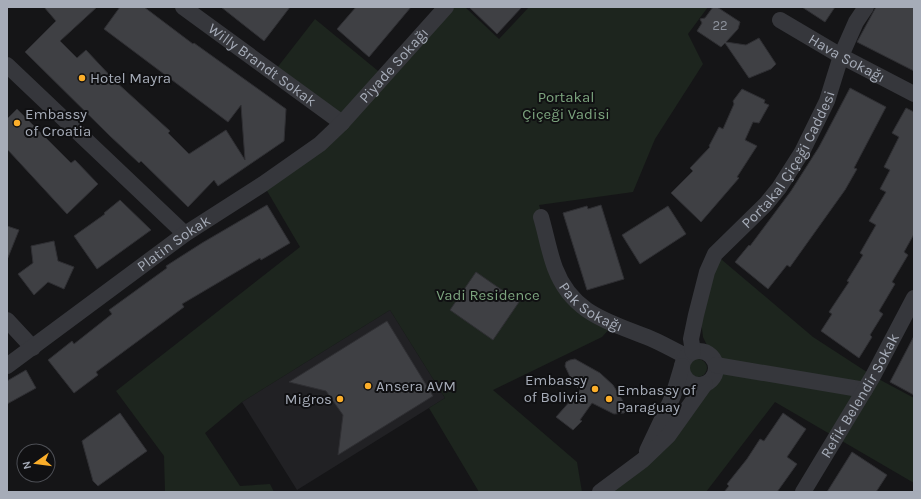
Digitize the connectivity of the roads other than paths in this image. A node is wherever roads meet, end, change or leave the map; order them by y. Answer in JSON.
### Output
{"nodes":[{"id":1,"x":183,"y":7,"type":"edge"},
{"id":2,"x":446,"y":7,"type":"edge"},
{"id":3,"x":866,"y":7,"type":"edge"},
{"id":4,"x":780,"y":20,"type":"dead end"},
{"id":5,"x":841,"y":56,"type":"junction"},
{"id":6,"x":7,"y":65,"type":"edge"},
{"id":7,"x":914,"y":94,"type":"edge"},
{"id":8,"x":342,"y":123,"type":"junction"},
{"id":9,"x":542,"y":217,"type":"dead end"},
{"id":10,"x":185,"y":234,"type":"junction"},
{"id":11,"x":914,"y":298,"type":"edge"},
{"id":12,"x":699,"y":303,"type":"junction"},
{"id":13,"x":7,"y":320,"type":"edge"},
{"id":14,"x":33,"y":348,"type":"junction"},
{"id":15,"x":687,"y":358,"type":"junction"},
{"id":16,"x":713,"y":360,"type":"junction"},
{"id":17,"x":7,"y":366,"type":"edge"},
{"id":18,"x":705,"y":384,"type":"junction"},
{"id":19,"x":865,"y":390,"type":"junction"},
{"id":20,"x":642,"y":460,"type":"junction"},
{"id":21,"x":600,"y":492,"type":"edge"},
{"id":22,"x":803,"y":492,"type":"edge"}],
"edges":[{"from":1,"to":8,"type":"street","name":"Willy Brandt Sokak"},
{"from":2,"to":8,"type":"street","name":"Piyade Sokağı"},
{"from":3,"to":5,"type":"street","name":"Portakal Çiçeği Caddesi"},
{"from":4,"to":5,"type":"street","name":"Hava Sokağı"},
{"from":5,"to":7,"type":"street","name":"Hava Sokağı"},
{"from":5,"to":12,"type":"street","name":"Portakal Çiçeği Caddesi"},
{"from":6,"to":10,"type":"street"},
{"from":8,"to":10,"type":"street","name":"Platin Sokak"},
{"from":9,"to":15,"type":"street","name":"Pak Sokağı"},
{"from":10,"to":14,"type":"street","name":"Platin Sokak"},
{"from":11,"to":19,"type":"street","name":"Refik Belendir Sokak"},
{"from":12,"to":15,"type":"street","name":"Portakal Çiçeği Caddesi"},
{"from":12,"to":16,"type":"street","name":"Portakal Çiçeği Caddesi"},
{"from":13,"to":14,"type":"street"},
{"from":14,"to":17,"type":"street","name":"Platin Sokak"},
{"from":15,"to":16,"type":"street"},
{"from":15,"to":18,"type":"street","name":"Portakal Çiçeği Caddesi"},
{"from":15,"to":20,"type":"street","name":"Portakal Çiçeği Caddesi"},
{"from":16,"to":18,"type":"street","name":"Portakal Çiçeği Caddesi"},
{"from":16,"to":19,"type":"street"},
{"from":18,"to":20,"type":"street","name":"Portakal Çiçeği Caddesi"},
{"from":19,"to":22,"type":"street","name":"Refik Belendir Sokak"},
{"from":20,"to":21,"type":"street","name":"Portakal Çiçeği Caddesi"}]}
